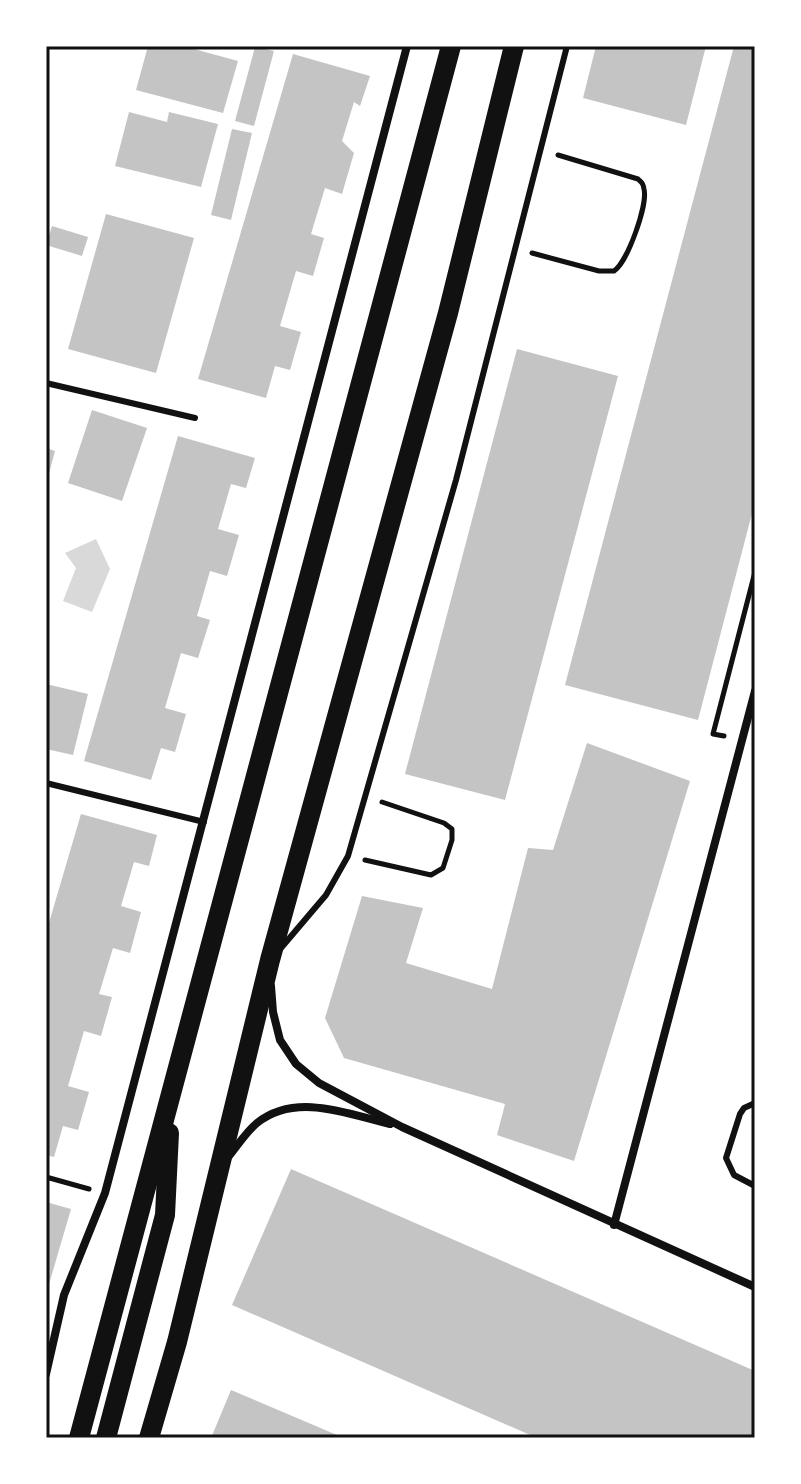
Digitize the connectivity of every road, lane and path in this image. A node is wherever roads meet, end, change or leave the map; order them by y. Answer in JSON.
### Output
{"nodes":[{"id":1,"x":407,"y":46,"type":"edge"},
{"id":2,"x":451,"y":46,"type":"edge"},
{"id":3,"x":514,"y":46,"type":"edge"},
{"id":4,"x":567,"y":46,"type":"edge"},
{"id":5,"x":540,"y":150,"type":"junction"},
{"id":6,"x":516,"y":249,"type":"junction"},
{"id":7,"x":46,"y":383,"type":"edge"},
{"id":8,"x":195,"y":418,"type":"dead end"},
{"id":9,"x":755,"y":572,"type":"edge"},
{"id":10,"x":755,"y":691,"type":"edge"},
{"id":11,"x":742,"y":739,"type":"junction"},
{"id":12,"x":46,"y":783,"type":"edge"},
{"id":13,"x":366,"y":797,"type":"junction"},
{"id":14,"x":204,"y":822,"type":"junction"},
{"id":15,"x":348,"y":856,"type":"junction"},
{"id":16,"x":270,"y":960,"type":"junction"},
{"id":17,"x":170,"y":1101,"type":"junction"},
{"id":18,"x":755,"y":1103,"type":"edge"},
{"id":19,"x":402,"y":1127,"type":"junction"},
{"id":20,"x":219,"y":1168,"type":"junction"},
{"id":21,"x":46,"y":1177,"type":"edge"},
{"id":22,"x":755,"y":1186,"type":"edge"},
{"id":23,"x":105,"y":1193,"type":"junction"},
{"id":24,"x":614,"y":1225,"type":"junction"},
{"id":25,"x":755,"y":1287,"type":"edge"},
{"id":26,"x":46,"y":1374,"type":"edge"},
{"id":27,"x":79,"y":1438,"type":"edge"},
{"id":28,"x":106,"y":1438,"type":"edge"},
{"id":29,"x":149,"y":1438,"type":"edge"}],
"edges":[{"from":1,"to":14,"type":"street"},
{"from":2,"to":17,"type":"main road"},
{"from":3,"to":16,"type":"main road"},
{"from":4,"to":5,"type":"lane"},
{"from":5,"to":6,"type":"lane"},
{"from":5,"to":6,"type":"path"},
{"from":6,"to":13,"type":"lane"},
{"from":7,"to":8,"type":"lane"},
{"from":9,"to":11,"type":"path"},
{"from":10,"to":11,"type":"street"},
{"from":11,"to":24,"type":"street"},
{"from":12,"to":14,"type":"lane"},
{"from":13,"to":15,"type":"lane"},
{"from":13,"to":15,"type":"path"},
{"from":14,"to":23,"type":"street"},
{"from":15,"to":16,"type":"lane"},
{"from":16,"to":19,"type":"street"},
{"from":16,"to":20,"type":"main road"},
{"from":17,"to":27,"type":"main road"},
{"from":17,"to":28,"type":"main road"},
{"from":18,"to":22,"type":"lane"},
{"from":19,"to":20,"type":"street"},
{"from":19,"to":24,"type":"street"},
{"from":20,"to":29,"type":"main road"},
{"from":21,"to":23,"type":"path"},
{"from":23,"to":26,"type":"street"},
{"from":24,"to":25,"type":"street"}]}
